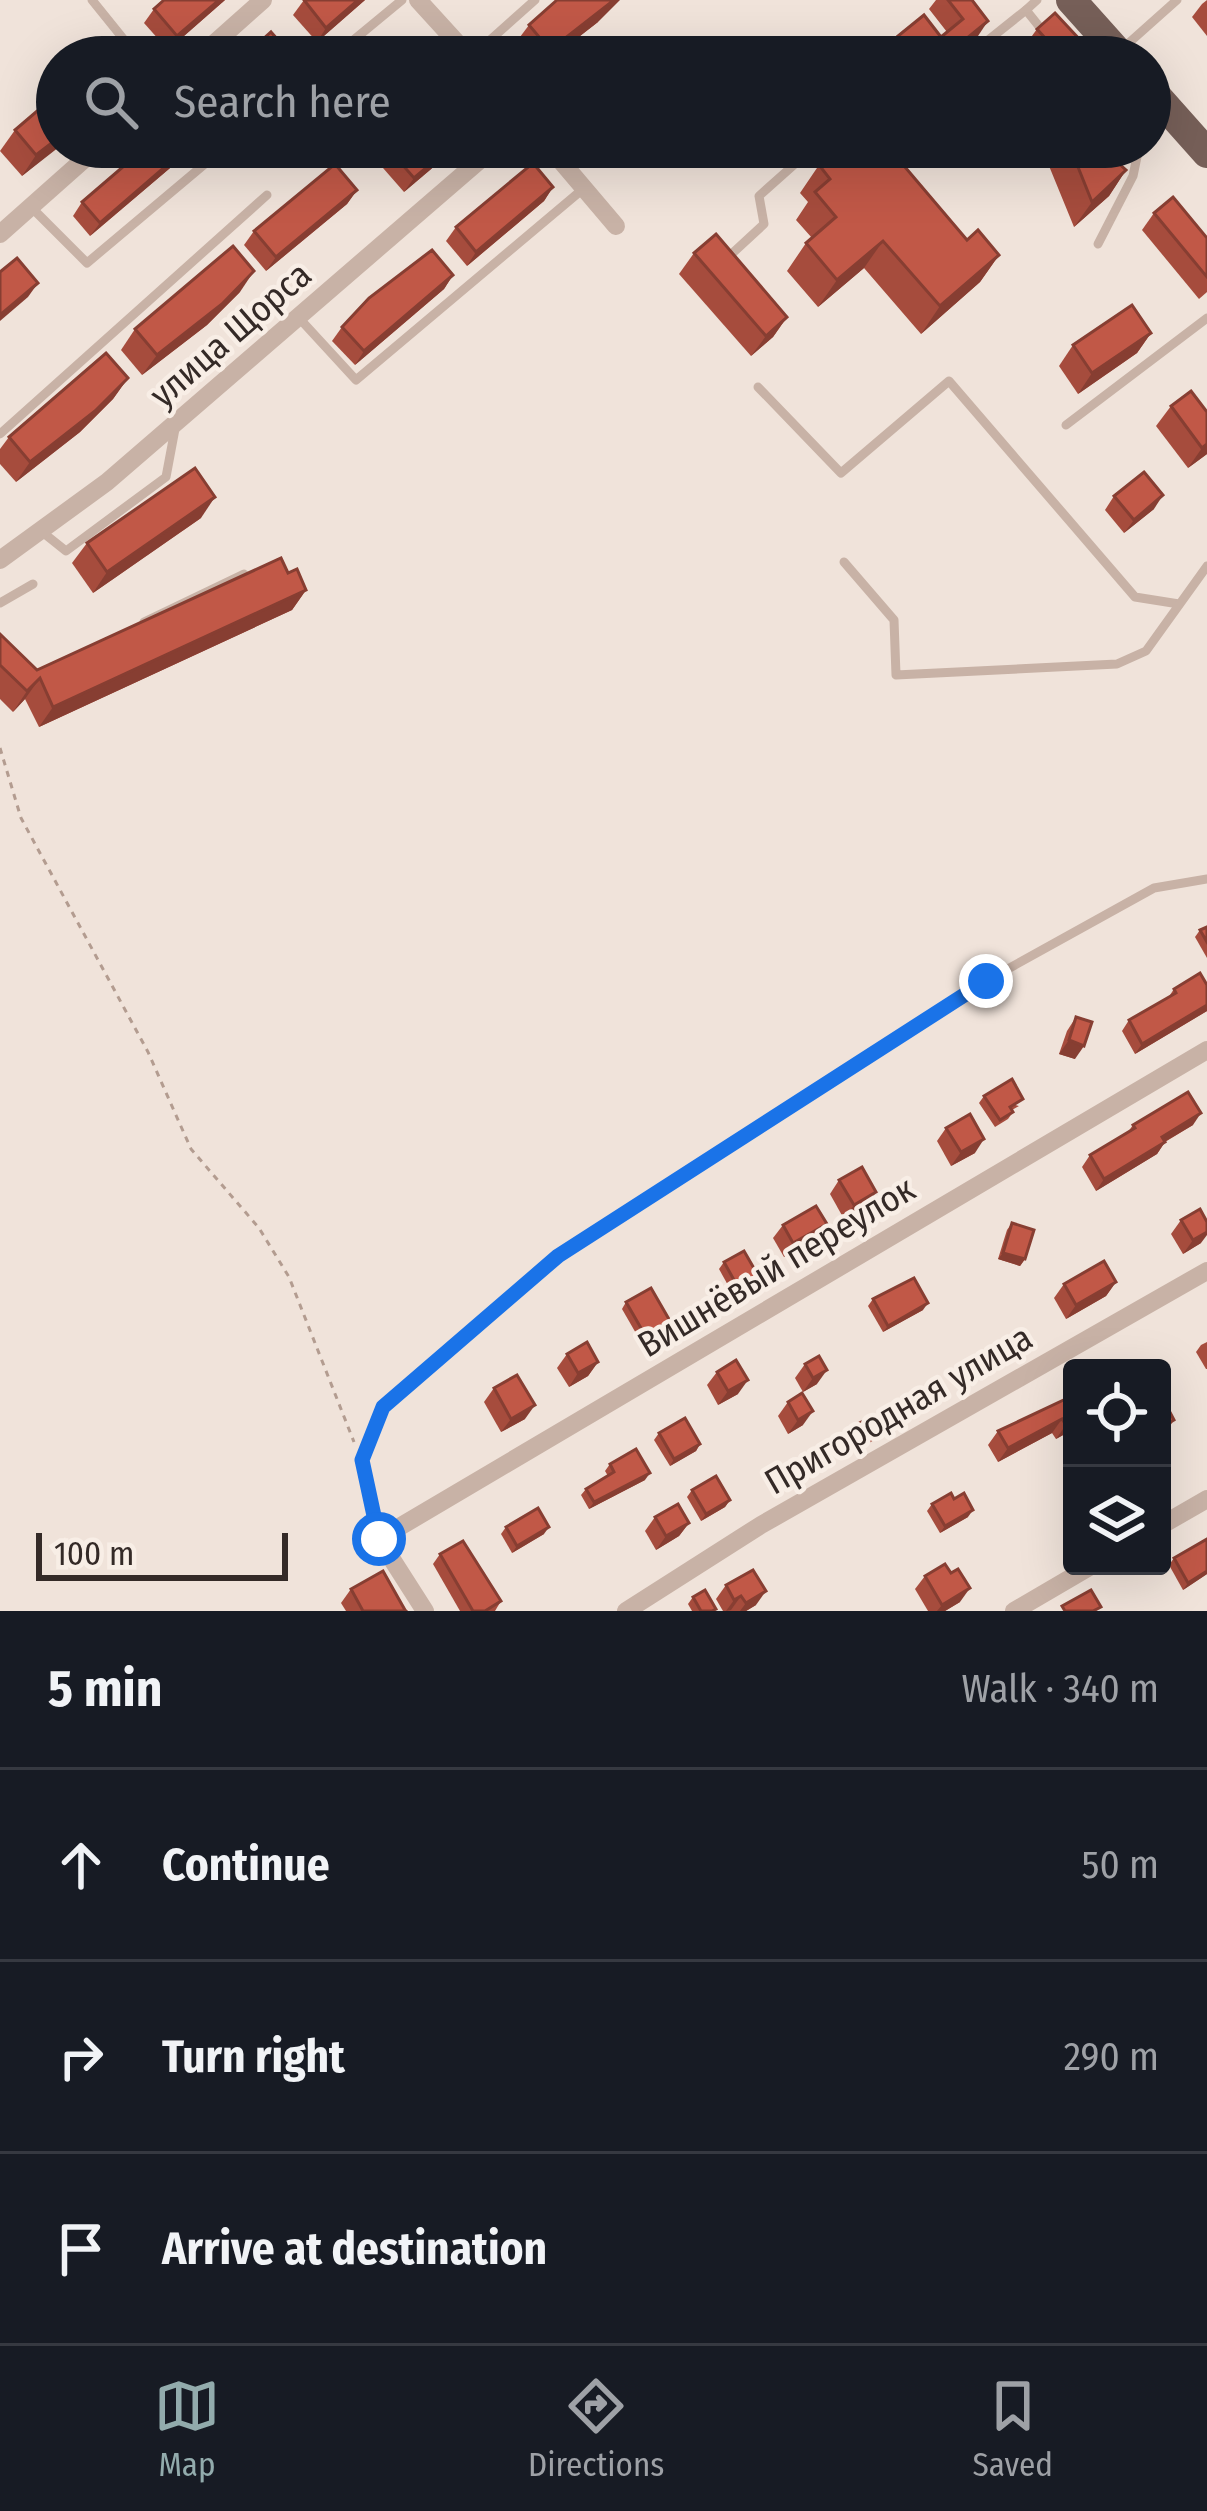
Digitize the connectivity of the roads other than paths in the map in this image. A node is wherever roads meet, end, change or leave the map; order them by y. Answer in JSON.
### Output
{"nodes":[{"id":1,"x":92,"y":0,"type":"edge"},
{"id":2,"x":263,"y":0,"type":"edge"},
{"id":3,"x":402,"y":0,"type":"edge"},
{"id":4,"x":418,"y":0,"type":"edge"},
{"id":5,"x":535,"y":0,"type":"edge"},
{"id":6,"x":1037,"y":0,"type":"edge"},
{"id":7,"x":1072,"y":0,"type":"edge"},
{"id":8,"x":1177,"y":0,"type":"edge"},
{"id":9,"x":1026,"y":10,"type":"junction"},
{"id":10,"x":121,"y":36,"type":"edge"},
{"id":11,"x":223,"y":36,"type":"edge"},
{"id":12,"x":358,"y":36,"type":"edge"},
{"id":13,"x":451,"y":36,"type":"edge"},
{"id":14,"x":494,"y":36,"type":"edge"},
{"id":15,"x":993,"y":36,"type":"edge"},
{"id":16,"x":1047,"y":36,"type":"edge"},
{"id":17,"x":1103,"y":36,"type":"edge"},
{"id":18,"x":1140,"y":36,"type":"edge"},
{"id":19,"x":1171,"y":130,"type":"edge"},
{"id":20,"x":1207,"y":153,"type":"edge"},
{"id":21,"x":75,"y":168,"type":"edge"},
{"id":22,"x":197,"y":168,"type":"edge"},
{"id":23,"x":470,"y":168,"type":"edge"},
{"id":24,"x":566,"y":168,"type":"edge"},
{"id":25,"x":790,"y":168,"type":"edge"},
{"id":26,"x":1135,"y":168,"type":"edge"},
{"id":27,"x":583,"y":189,"type":"junction"},
{"id":28,"x":267,"y":195,"type":"dead end"},
{"id":29,"x":31,"y":207,"type":"junction"},
{"id":30,"x":616,"y":226,"type":"dead end"},
{"id":31,"x":0,"y":234,"type":"edge"},
{"id":32,"x":1098,"y":244,"type":"dead end"},
{"id":33,"x":723,"y":261,"type":"edge"},
{"id":34,"x":1207,"y":318,"type":"edge"},
{"id":35,"x":299,"y":319,"type":"junction"},
{"id":36,"x":758,"y":387,"type":"dead end"},
{"id":37,"x":176,"y":424,"type":"junction"},
{"id":38,"x":1066,"y":424,"type":"dead end"},
{"id":39,"x":0,"y":434,"type":"edge"},
{"id":40,"x":40,"y":531,"type":"junction"},
{"id":41,"x":0,"y":560,"type":"edge"},
{"id":42,"x":844,"y":562,"type":"dead end"},
{"id":43,"x":1207,"y":566,"type":"edge"},
{"id":44,"x":244,"y":574,"type":"edge"},
{"id":45,"x":33,"y":584,"type":"dead end"},
{"id":46,"x":0,"y":603,"type":"edge"},
{"id":47,"x":1179,"y":604,"type":"junction"},
{"id":48,"x":137,"y":625,"type":"edge"},
{"id":49,"x":1207,"y":879,"type":"edge"},
{"id":50,"x":1207,"y":1050,"type":"edge"},
{"id":51,"x":1207,"y":1271,"type":"edge"},
{"id":52,"x":1207,"y":1499,"type":"edge"},
{"id":53,"x":1171,"y":1520,"type":"edge"},
{"id":54,"x":379,"y":1539,"type":"junction"},
{"id":55,"x":1076,"y":1575,"type":"edge"},
{"id":56,"x":425,"y":1611,"type":"edge"},
{"id":57,"x":626,"y":1611,"type":"edge"},
{"id":58,"x":1014,"y":1611,"type":"edge"}],
"edges":[{"from":1,"to":10,"type":"lane"},
{"from":2,"to":11,"type":"street"},
{"from":3,"to":12,"type":"lane"},
{"from":4,"to":13,"type":"street"},
{"from":5,"to":14,"type":"lane"},
{"from":6,"to":9,"type":"lane"},
{"from":7,"to":17,"type":"main road"},
{"from":8,"to":18,"type":"lane"},
{"from":9,"to":15,"type":"lane"},
{"from":9,"to":16,"type":"lane"},
{"from":19,"to":20,"type":"main road"},
{"from":21,"to":29,"type":"street"},
{"from":22,"to":29,"type":"lane"},
{"from":23,"to":35,"type":"street","name":"улица Щорса"},
{"from":24,"to":27,"type":"street"},
{"from":25,"to":33,"type":"lane"},
{"from":26,"to":32,"type":"lane"},
{"from":27,"to":30,"type":"street"},
{"from":27,"to":35,"type":"lane"},
{"from":28,"to":39,"type":"lane"},
{"from":29,"to":31,"type":"street"},
{"from":34,"to":38,"type":"lane"},
{"from":35,"to":37,"type":"street","name":"улица Щорса"},
{"from":36,"to":47,"type":"lane"},
{"from":37,"to":40,"type":"street","name":"улица Щорса"},
{"from":37,"to":40,"type":"lane"},
{"from":40,"to":41,"type":"street","name":"улица Щорса"},
{"from":42,"to":47,"type":"lane"},
{"from":43,"to":47,"type":"lane"},
{"from":44,"to":48,"type":"lane"},
{"from":45,"to":46,"type":"lane"},
{"from":49,"to":54,"type":"lane"},
{"from":50,"to":54,"type":"street","name":"Вишнёвый переулок"},
{"from":51,"to":57,"type":"street","name":"Пригородная улица"},
{"from":52,"to":53,"type":"street"},
{"from":54,"to":56,"type":"street"},
{"from":55,"to":58,"type":"street"}]}
